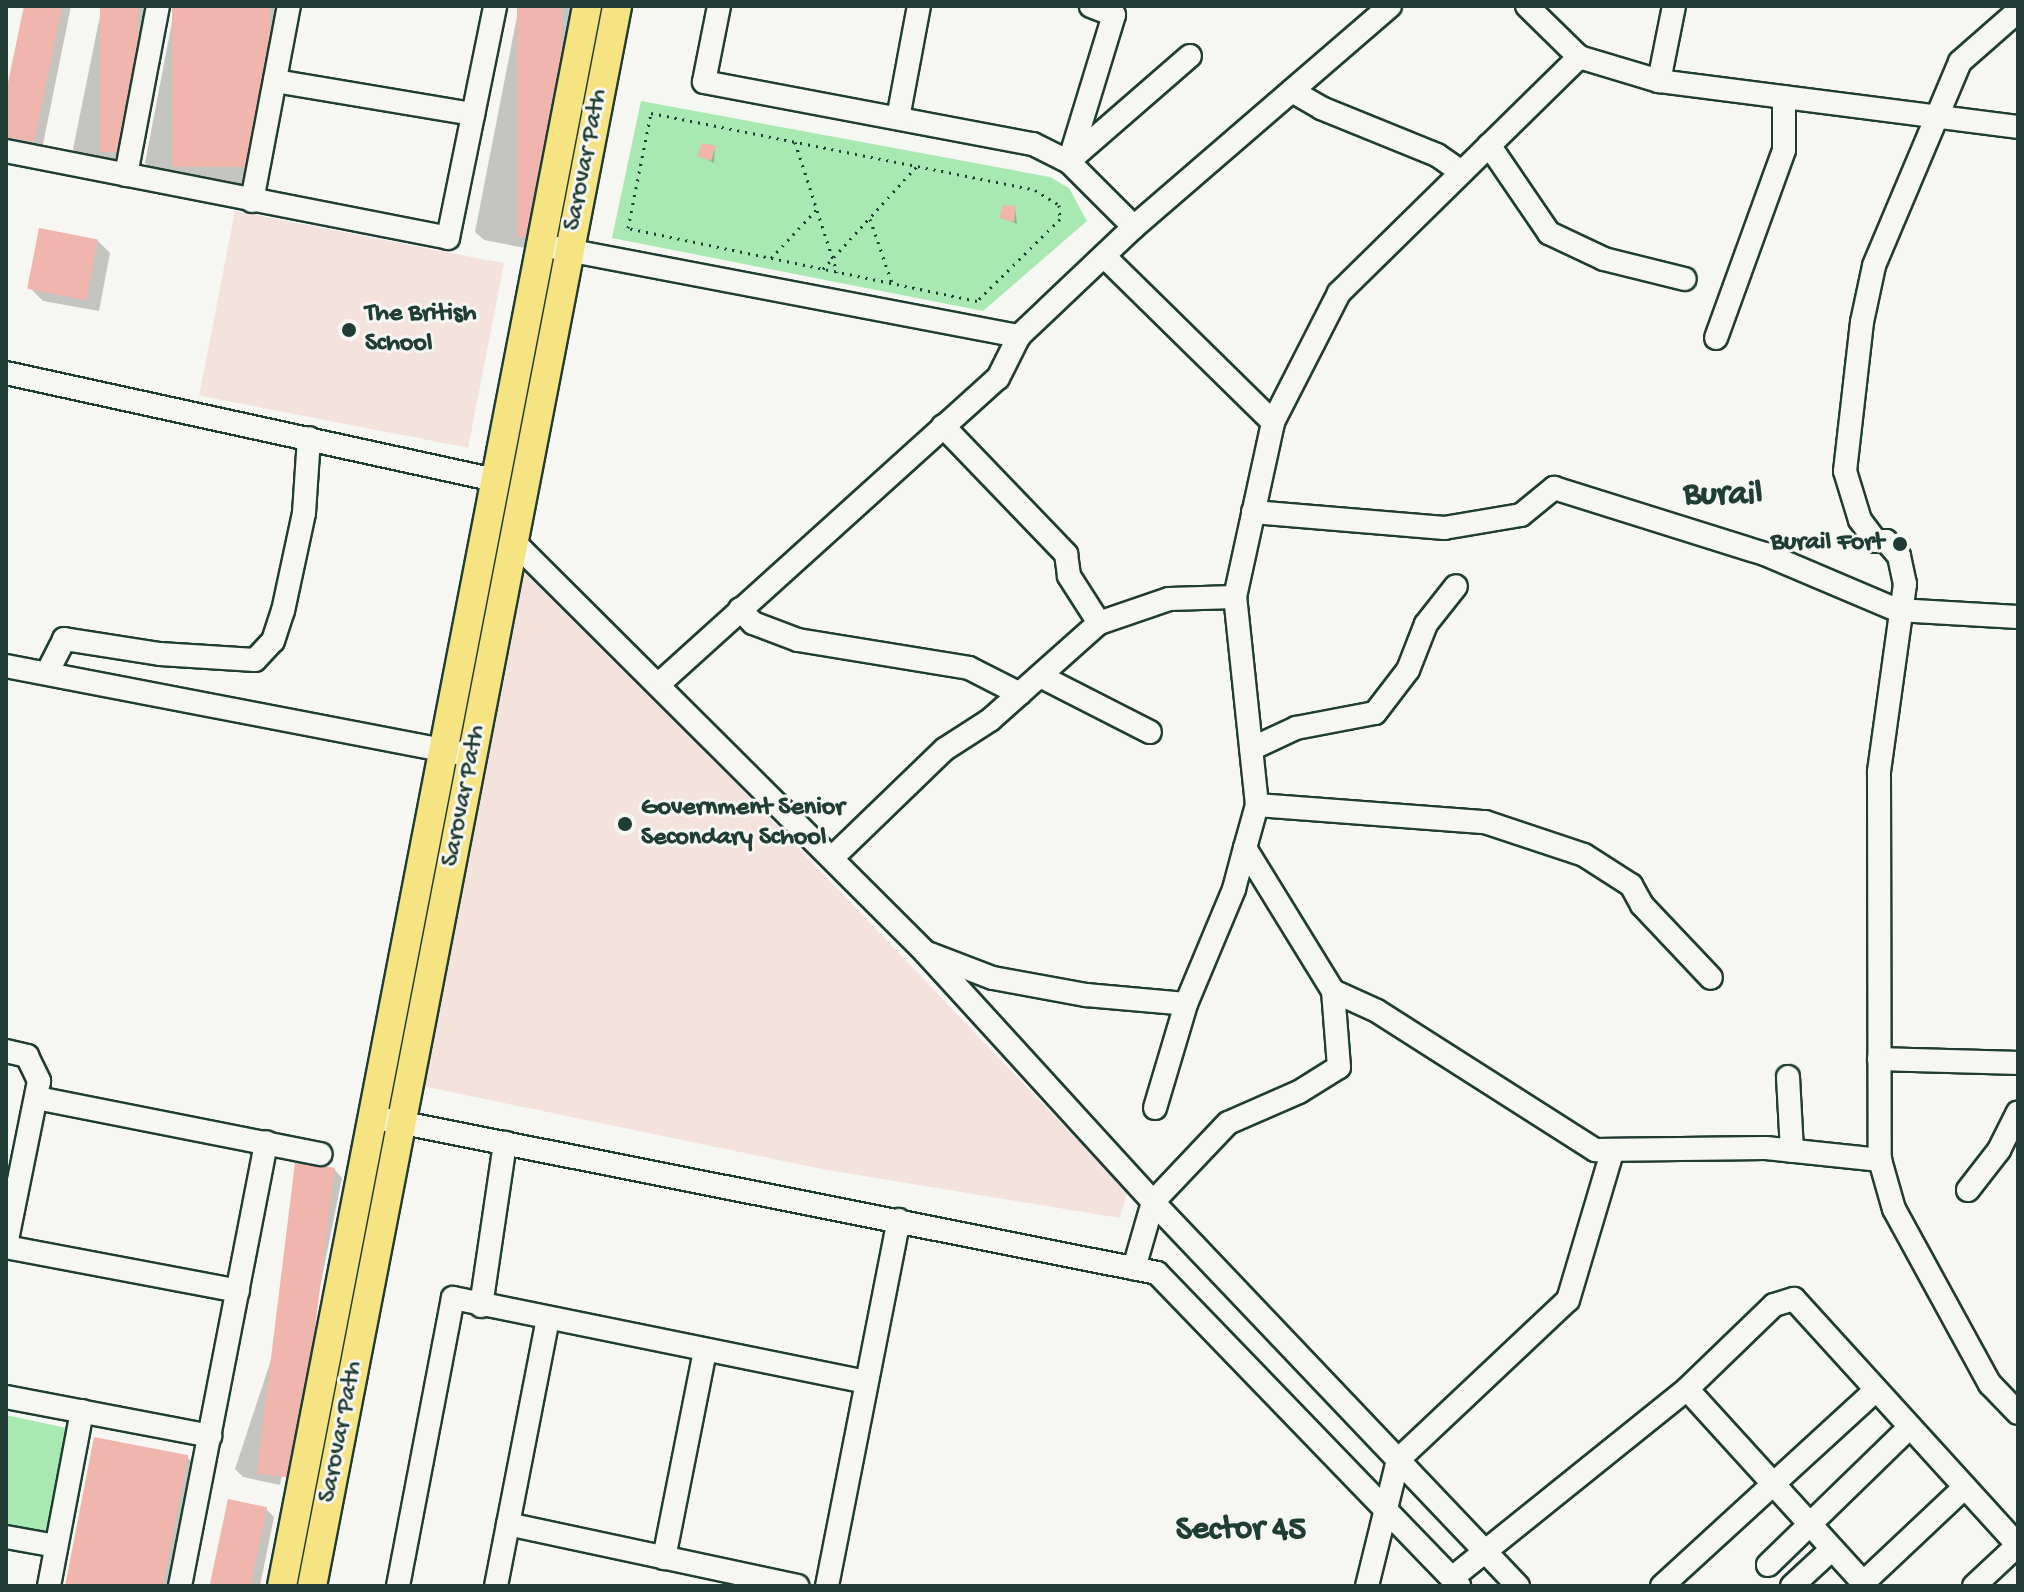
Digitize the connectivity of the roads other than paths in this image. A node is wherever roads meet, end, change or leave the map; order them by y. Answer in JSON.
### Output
{"nodes":[{"id":1,"x":158,"y":6,"type":"edge"},
{"id":2,"x":289,"y":6,"type":"edge"},
{"id":3,"x":495,"y":6,"type":"edge"},
{"id":4,"x":587,"y":6,"type":"edge"},
{"id":5,"x":617,"y":6,"type":"edge"},
{"id":6,"x":719,"y":6,"type":"edge"},
{"id":7,"x":919,"y":6,"type":"edge"},
{"id":8,"x":1091,"y":6,"type":"edge"},
{"id":9,"x":1389,"y":6,"type":"edge"},
{"id":10,"x":1674,"y":6,"type":"edge"},
{"id":11,"x":1530,"y":7,"type":"edge"},
{"id":12,"x":2018,"y":11,"type":"edge"},
{"id":13,"x":1190,"y":56,"type":"dead end"},
{"id":14,"x":1579,"y":57,"type":"junction"},
{"id":15,"x":275,"y":81,"type":"junction"},
{"id":16,"x":1659,"y":81,"type":"junction"},
{"id":17,"x":1292,"y":91,"type":"junction"},
{"id":18,"x":1784,"y":97,"type":"junction"},
{"id":19,"x":473,"y":114,"type":"junction"},
{"id":20,"x":1937,"y":116,"type":"junction"},
{"id":21,"x":898,"y":118,"type":"junction"},
{"id":22,"x":2018,"y":127,"type":"edge"},
{"id":23,"x":1489,"y":145,"type":"junction"},
{"id":24,"x":6,"y":151,"type":"edge"},
{"id":25,"x":1069,"y":162,"type":"junction"},
{"id":26,"x":1461,"y":172,"type":"junction"},
{"id":27,"x":126,"y":175,"type":"junction"},
{"id":28,"x":252,"y":201,"type":"junction"},
{"id":29,"x":1134,"y":227,"type":"junction"},
{"id":30,"x":541,"y":245,"type":"junction"},
{"id":31,"x":570,"y":250,"type":"junction"},
{"id":32,"x":1104,"y":256,"type":"junction"},
{"id":33,"x":1685,"y":279,"type":"dead end"},
{"id":34,"x":1019,"y":336,"type":"junction"},
{"id":35,"x":1716,"y":338,"type":"dead end"},
{"id":36,"x":6,"y":373,"type":"edge"},
{"id":37,"x":1273,"y":422,"type":"junction"},
{"id":38,"x":943,"y":426,"type":"junction"},
{"id":39,"x":309,"y":438,"type":"junction"},
{"id":40,"x":495,"y":480,"type":"junction"},
{"id":41,"x":1253,"y":512,"type":"junction"},
{"id":42,"x":514,"y":542,"type":"junction"},
{"id":43,"x":1456,"y":586,"type":"dead end"},
{"id":44,"x":1235,"y":597,"type":"junction"},
{"id":45,"x":740,"y":609,"type":"junction"},
{"id":46,"x":1897,"y":610,"type":"junction"},
{"id":47,"x":2018,"y":617,"type":"edge"},
{"id":48,"x":1099,"y":623,"type":"junction"},
{"id":49,"x":6,"y":666,"type":"edge"},
{"id":50,"x":47,"y":673,"type":"junction"},
{"id":51,"x":1042,"y":677,"type":"junction"},
{"id":52,"x":660,"y":683,"type":"junction"},
{"id":53,"x":1020,"y":694,"type":"junction"},
{"id":54,"x":1150,"y":732,"type":"dead end"},
{"id":55,"x":1251,"y":749,"type":"junction"},
{"id":56,"x":443,"y":750,"type":"junction"},
{"id":57,"x":472,"y":756,"type":"junction"},
{"id":58,"x":1257,"y":805,"type":"junction"},
{"id":59,"x":1245,"y":848,"type":"junction"},
{"id":60,"x":832,"y":858,"type":"junction"},
{"id":61,"x":925,"y":952,"type":"junction"},
{"id":62,"x":1711,"y":978,"type":"dead end"},
{"id":63,"x":1333,"y":991,"type":"junction"},
{"id":64,"x":1186,"y":1004,"type":"junction"},
{"id":65,"x":6,"y":1051,"type":"edge"},
{"id":66,"x":1879,"y":1059,"type":"junction"},
{"id":67,"x":2018,"y":1063,"type":"edge"},
{"id":68,"x":1788,"y":1077,"type":"dead end"},
{"id":69,"x":37,"y":1098,"type":"junction"},
{"id":70,"x":1155,"y":1108,"type":"dead end"},
{"id":71,"x":2018,"y":1112,"type":"edge"},
{"id":72,"x":373,"y":1117,"type":"junction"},
{"id":73,"x":401,"y":1123,"type":"junction"},
{"id":74,"x":266,"y":1142,"type":"junction"},
{"id":75,"x":505,"y":1143,"type":"junction"},
{"id":76,"x":1792,"y":1151,"type":"junction"},
{"id":77,"x":1612,"y":1152,"type":"junction"},
{"id":78,"x":321,"y":1154,"type":"dead end"},
{"id":79,"x":1880,"y":1160,"type":"junction"},
{"id":80,"x":1968,"y":1190,"type":"dead end"},
{"id":81,"x":1153,"y":1202,"type":"junction"},
{"id":82,"x":899,"y":1220,"type":"junction"},
{"id":83,"x":6,"y":1245,"type":"edge"},
{"id":84,"x":1134,"y":1268,"type":"junction"},
{"id":85,"x":238,"y":1291,"type":"junction"},
{"id":86,"x":481,"y":1306,"type":"junction"},
{"id":87,"x":548,"y":1318,"type":"junction"},
{"id":88,"x":705,"y":1350,"type":"junction"},
{"id":89,"x":867,"y":1382,"type":"junction"},
{"id":90,"x":1687,"y":1389,"type":"junction"},
{"id":91,"x":1876,"y":1390,"type":"junction"},
{"id":92,"x":6,"y":1397,"type":"edge"},
{"id":93,"x":82,"y":1411,"type":"junction"},
{"id":94,"x":2018,"y":1413,"type":"edge"},
{"id":95,"x":1910,"y":1427,"type":"junction"},
{"id":96,"x":210,"y":1436,"type":"junction"},
{"id":97,"x":1398,"y":1460,"type":"junction"},
{"id":98,"x":1773,"y":1484,"type":"junction"},
{"id":99,"x":1965,"y":1487,"type":"junction"},
{"id":100,"x":1383,"y":1507,"type":"junction"},
{"id":101,"x":508,"y":1524,"type":"junction"},
{"id":102,"x":1810,"y":1525,"type":"junction"},
{"id":103,"x":6,"y":1537,"type":"edge"},
{"id":104,"x":2018,"y":1545,"type":"edge"},
{"id":105,"x":56,"y":1546,"type":"junction"},
{"id":106,"x":1832,"y":1549,"type":"junction"},
{"id":107,"x":1484,"y":1550,"type":"junction"},
{"id":108,"x":664,"y":1558,"type":"junction"},
{"id":109,"x":1768,"y":1565,"type":"dead end"},
{"id":110,"x":1456,"y":1582,"type":"edge"},
{"id":111,"x":1864,"y":1585,"type":"edge"},
{"id":112,"x":49,"y":1586,"type":"edge"},
{"id":113,"x":180,"y":1586,"type":"edge"},
{"id":114,"x":282,"y":1586,"type":"edge"},
{"id":115,"x":312,"y":1586,"type":"edge"},
{"id":116,"x":398,"y":1586,"type":"edge"},
{"id":117,"x":496,"y":1586,"type":"edge"},
{"id":118,"x":797,"y":1586,"type":"edge"},
{"id":119,"x":827,"y":1586,"type":"edge"},
{"id":120,"x":1367,"y":1586,"type":"edge"},
{"id":121,"x":1518,"y":1586,"type":"edge"},
{"id":122,"x":1662,"y":1586,"type":"edge"},
{"id":123,"x":1792,"y":1586,"type":"edge"},
{"id":124,"x":1974,"y":1586,"type":"edge"}],
"edges":[{"from":1,"to":27,"type":"street"},
{"from":2,"to":15,"type":"street"},
{"from":3,"to":19,"type":"street"},
{"from":4,"to":30,"type":"main road","name":"Sarovar Path"},
{"from":5,"to":31,"type":"main road","name":"Sarovar Path"},
{"from":6,"to":21,"type":"street"},
{"from":7,"to":21,"type":"street"},
{"from":8,"to":25,"type":"street"},
{"from":9,"to":17,"type":"street"},
{"from":10,"to":16,"type":"street"},
{"from":11,"to":14,"type":"street"},
{"from":12,"to":20,"type":"street"},
{"from":13,"to":25,"type":"street"},
{"from":14,"to":16,"type":"street"},
{"from":14,"to":23,"type":"street"},
{"from":15,"to":19,"type":"street"},
{"from":15,"to":28,"type":"street"},
{"from":16,"to":18,"type":"street"},
{"from":17,"to":26,"type":"street"},
{"from":17,"to":29,"type":"street"},
{"from":18,"to":20,"type":"street"},
{"from":18,"to":35,"type":"street"},
{"from":19,"to":28,"type":"street"},
{"from":20,"to":22,"type":"street"},
{"from":20,"to":46,"type":"street"},
{"from":21,"to":25,"type":"street"},
{"from":23,"to":26,"type":"street"},
{"from":23,"to":33,"type":"street"},
{"from":24,"to":27,"type":"street"},
{"from":25,"to":29,"type":"street"},
{"from":26,"to":37,"type":"street"},
{"from":27,"to":28,"type":"street"},
{"from":29,"to":32,"type":"street"},
{"from":30,"to":31,"type":"street"},
{"from":30,"to":40,"type":"main road","name":"Sarovar Path"},
{"from":31,"to":34,"type":"street"},
{"from":31,"to":42,"type":"main road","name":"Sarovar Path"},
{"from":32,"to":34,"type":"street"},
{"from":32,"to":37,"type":"street"},
{"from":34,"to":38,"type":"street"},
{"from":36,"to":39,"type":"street"},
{"from":37,"to":41,"type":"street"},
{"from":38,"to":45,"type":"street"},
{"from":38,"to":48,"type":"street"},
{"from":39,"to":40,"type":"street"},
{"from":39,"to":50,"type":"street"},
{"from":40,"to":56,"type":"main road","name":"Sarovar Path"},
{"from":41,"to":44,"type":"street"},
{"from":41,"to":46,"type":"street"},
{"from":42,"to":52,"type":"street"},
{"from":42,"to":57,"type":"main road","name":"Sarovar Path"},
{"from":43,"to":55,"type":"street"},
{"from":44,"to":48,"type":"street"},
{"from":44,"to":55,"type":"street"},
{"from":45,"to":52,"type":"street"},
{"from":45,"to":53,"type":"street"},
{"from":46,"to":47,"type":"street"},
{"from":46,"to":66,"type":"street"},
{"from":48,"to":51,"type":"street"},
{"from":49,"to":50,"type":"street"},
{"from":50,"to":56,"type":"street"},
{"from":51,"to":53,"type":"street"},
{"from":51,"to":54,"type":"street"},
{"from":52,"to":60,"type":"street"},
{"from":53,"to":60,"type":"street"},
{"from":55,"to":58,"type":"street"},
{"from":56,"to":57,"type":"street"},
{"from":56,"to":72,"type":"main road","name":"Sarovar Path"},
{"from":57,"to":73,"type":"main road","name":"Sarovar Path"},
{"from":58,"to":59,"type":"street"},
{"from":58,"to":62,"type":"street"},
{"from":59,"to":63,"type":"street"},
{"from":59,"to":64,"type":"street"},
{"from":60,"to":61,"type":"street"},
{"from":61,"to":64,"type":"street"},
{"from":61,"to":81,"type":"street"},
{"from":63,"to":77,"type":"street"},
{"from":63,"to":81,"type":"street"},
{"from":64,"to":70,"type":"street"},
{"from":65,"to":69,"type":"street"},
{"from":66,"to":67,"type":"street"},
{"from":66,"to":79,"type":"street"},
{"from":68,"to":76,"type":"street"},
{"from":69,"to":74,"type":"street"},
{"from":69,"to":83,"type":"street"},
{"from":71,"to":80,"type":"street"},
{"from":72,"to":73,"type":"street"},
{"from":72,"to":114,"type":"main road","name":"Sarovar Path"},
{"from":73,"to":75,"type":"street"},
{"from":73,"to":115,"type":"main road","name":"Sarovar Path"},
{"from":74,"to":78,"type":"street"},
{"from":74,"to":85,"type":"street"},
{"from":75,"to":82,"type":"street"},
{"from":75,"to":86,"type":"street"},
{"from":76,"to":77,"type":"street"},
{"from":76,"to":79,"type":"street"},
{"from":77,"to":97,"type":"street"},
{"from":79,"to":94,"type":"street"},
{"from":81,"to":84,"type":"street"},
{"from":81,"to":97,"type":"street"},
{"from":82,"to":84,"type":"street"},
{"from":82,"to":89,"type":"street"},
{"from":83,"to":85,"type":"street"},
{"from":84,"to":100,"type":"street"},
{"from":85,"to":96,"type":"street"},
{"from":86,"to":87,"type":"street"},
{"from":86,"to":116,"type":"street"},
{"from":87,"to":88,"type":"street"},
{"from":87,"to":101,"type":"street"},
{"from":88,"to":89,"type":"street"},
{"from":88,"to":108,"type":"street"},
{"from":89,"to":119,"type":"street"},
{"from":90,"to":91,"type":"street"},
{"from":90,"to":98,"type":"street"},
{"from":90,"to":107,"type":"street"},
{"from":91,"to":95,"type":"street"},
{"from":91,"to":98,"type":"street"},
{"from":92,"to":93,"type":"street"},
{"from":93,"to":96,"type":"street"},
{"from":93,"to":105,"type":"street"},
{"from":95,"to":99,"type":"street"},
{"from":95,"to":102,"type":"street"},
{"from":96,"to":113,"type":"street"},
{"from":97,"to":100,"type":"street"},
{"from":97,"to":107,"type":"street"},
{"from":98,"to":102,"type":"street"},
{"from":98,"to":122,"type":"street"},
{"from":99,"to":104,"type":"street"},
{"from":99,"to":111,"type":"street"},
{"from":100,"to":110,"type":"street"},
{"from":100,"to":120,"type":"street"},
{"from":101,"to":108,"type":"street"},
{"from":101,"to":117,"type":"street"},
{"from":102,"to":106,"type":"street"},
{"from":102,"to":109,"type":"street"},
{"from":103,"to":105,"type":"street"},
{"from":104,"to":124,"type":"street"},
{"from":105,"to":112,"type":"street"},
{"from":106,"to":111,"type":"street"},
{"from":106,"to":123,"type":"street"},
{"from":107,"to":110,"type":"street"},
{"from":107,"to":121,"type":"street"},
{"from":108,"to":118,"type":"street"}]}
